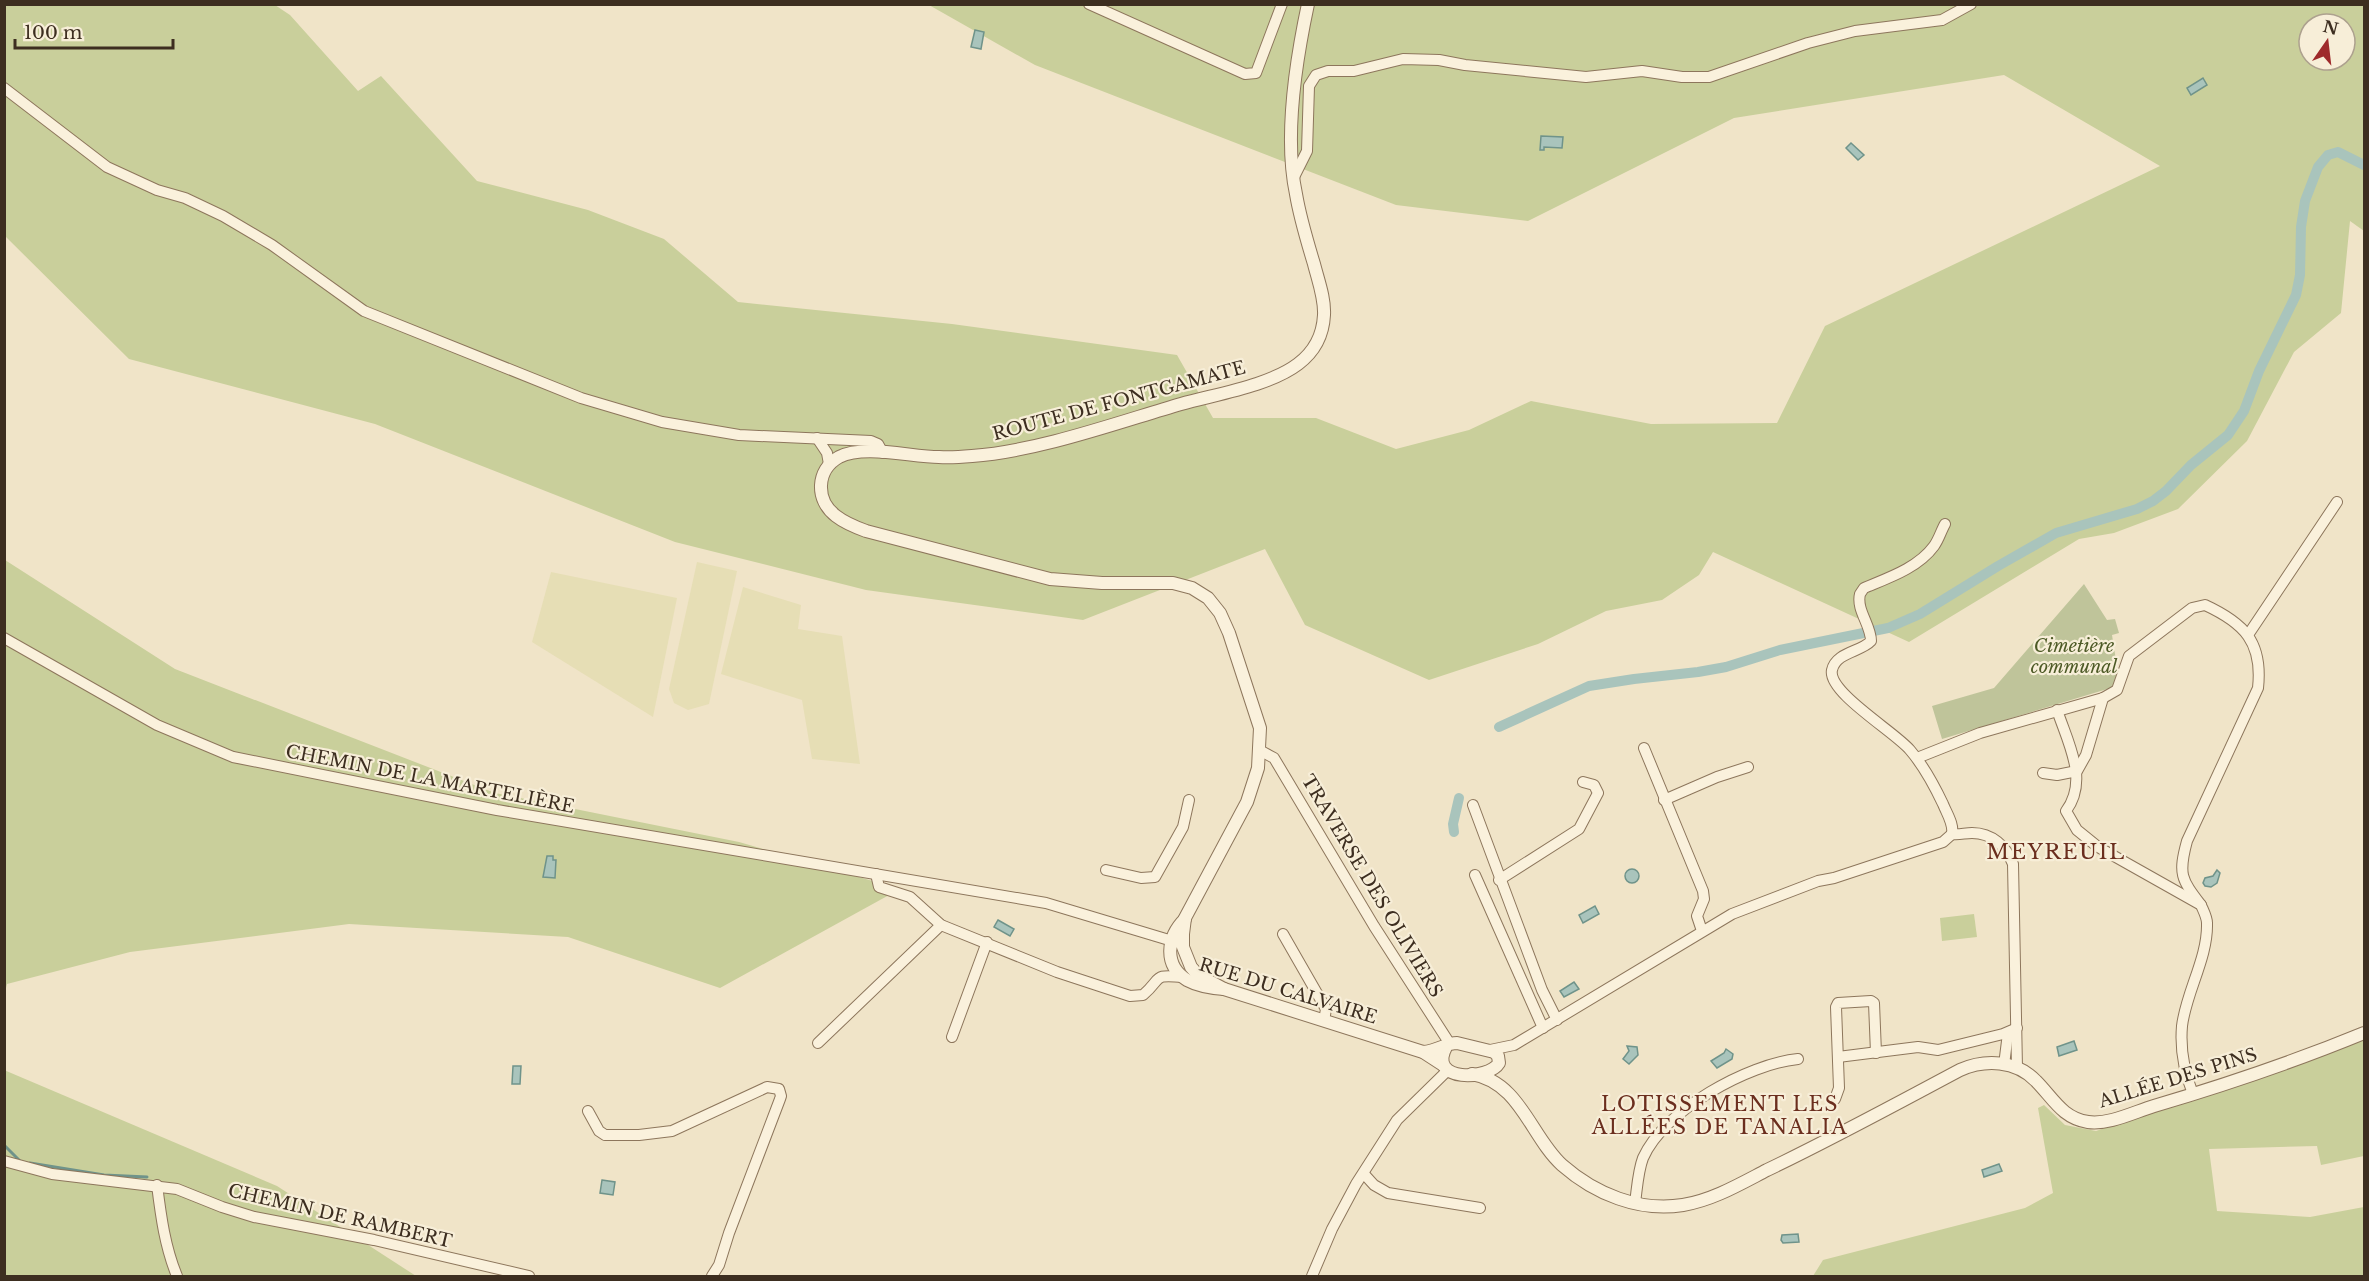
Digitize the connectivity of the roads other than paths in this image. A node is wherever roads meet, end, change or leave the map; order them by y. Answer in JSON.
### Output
{"nodes":[{"id":1,"x":1089,"y":4,"type":"edge"},
{"id":2,"x":1282,"y":4,"type":"edge"},
{"id":3,"x":1308,"y":4,"type":"edge"},
{"id":4,"x":1971,"y":4,"type":"edge"},
{"id":5,"x":4,"y":88,"type":"edge"},
{"id":6,"x":1293,"y":179,"type":"junction"},
{"id":7,"x":817,"y":438,"type":"junction"},
{"id":8,"x":883,"y":453,"type":"junction"},
{"id":9,"x":829,"y":465,"type":"junction"},
{"id":10,"x":2337,"y":502,"type":"dead end"},
{"id":11,"x":1946,"y":524,"type":"dead end"},
{"id":12,"x":2248,"y":635,"type":"junction"},
{"id":13,"x":4,"y":638,"type":"edge"},
{"id":14,"x":2103,"y":698,"type":"junction"},
{"id":15,"x":2057,"y":710,"type":"junction"},
{"id":16,"x":1644,"y":748,"type":"dead end"},
{"id":17,"x":1261,"y":751,"type":"junction"},
{"id":18,"x":1917,"y":758,"type":"junction"},
{"id":19,"x":1748,"y":767,"type":"dead end"},
{"id":20,"x":2077,"y":771,"type":"junction"},
{"id":21,"x":2043,"y":773,"type":"dead end"},
{"id":22,"x":1584,"y":782,"type":"dead end"},
{"id":23,"x":1189,"y":800,"type":"dead end"},
{"id":24,"x":1664,"y":800,"type":"junction"},
{"id":25,"x":1473,"y":805,"type":"dead end"},
{"id":26,"x":1952,"y":834,"type":"junction"},
{"id":27,"x":1106,"y":870,"type":"dead end"},
{"id":28,"x":1475,"y":875,"type":"dead end"},
{"id":29,"x":876,"y":876,"type":"junction"},
{"id":30,"x":1499,"y":880,"type":"junction"},
{"id":31,"x":2201,"y":905,"type":"junction"},
{"id":32,"x":1185,"y":918,"type":"junction"},
{"id":33,"x":941,"y":925,"type":"junction"},
{"id":34,"x":1702,"y":931,"type":"junction"},
{"id":35,"x":1283,"y":934,"type":"dead end"},
{"id":36,"x":1171,"y":939,"type":"junction"},
{"id":37,"x":987,"y":942,"type":"junction"},
{"id":38,"x":1183,"y":947,"type":"junction"},
{"id":39,"x":1183,"y":977,"type":"junction"},
{"id":40,"x":1224,"y":989,"type":"junction"},
{"id":41,"x":1557,"y":1020,"type":"junction"},
{"id":42,"x":1324,"y":1021,"type":"junction"},
{"id":43,"x":1543,"y":1028,"type":"junction"},
{"id":44,"x":2012,"y":1031,"type":"junction"},
{"id":45,"x":2364,"y":1033,"type":"edge"},
{"id":46,"x":952,"y":1037,"type":"dead end"},
{"id":47,"x":818,"y":1043,"type":"dead end"},
{"id":48,"x":1515,"y":1045,"type":"junction"},
{"id":49,"x":1448,"y":1046,"type":"junction"},
{"id":50,"x":1490,"y":1050,"type":"junction"},
{"id":51,"x":1423,"y":1052,"type":"junction"},
{"id":52,"x":1876,"y":1053,"type":"junction"},
{"id":53,"x":1838,"y":1057,"type":"junction"},
{"id":54,"x":1798,"y":1059,"type":"dead end"},
{"id":55,"x":1498,"y":1065,"type":"junction"},
{"id":56,"x":2004,"y":1065,"type":"junction"},
{"id":57,"x":1445,"y":1068,"type":"junction"},
{"id":58,"x":2017,"y":1068,"type":"junction"},
{"id":59,"x":1472,"y":1074,"type":"junction"},
{"id":60,"x":1500,"y":1085,"type":"junction"},
{"id":61,"x":2193,"y":1094,"type":"junction"},
{"id":62,"x":1835,"y":1099,"type":"dead end"},
{"id":63,"x":588,"y":1111,"type":"dead end"},
{"id":64,"x":4,"y":1161,"type":"edge"},
{"id":65,"x":1364,"y":1174,"type":"junction"},
{"id":66,"x":157,"y":1185,"type":"junction"},
{"id":67,"x":1635,"y":1203,"type":"junction"},
{"id":68,"x":1480,"y":1208,"type":"dead end"},
{"id":69,"x":177,"y":1276,"type":"edge"},
{"id":70,"x":529,"y":1276,"type":"edge"},
{"id":71,"x":712,"y":1276,"type":"edge"},
{"id":72,"x":1312,"y":1276,"type":"edge"}],
"edges":[{"from":1,"to":2,"type":"street"},
{"from":3,"to":6,"type":"street","name":"ROUTE DE FONTGAMATE"},
{"from":4,"to":6,"type":"street"},
{"from":5,"to":7,"type":"street"},
{"from":6,"to":8,"type":"street","name":"ROUTE DE FONTGAMATE"},
{"from":7,"to":8,"type":"street"},
{"from":7,"to":9,"type":"street"},
{"from":8,"to":9,"type":"street","name":"ROUTE DE FONTGAMATE"},
{"from":9,"to":17,"type":"street"},
{"from":10,"to":12,"type":"street"},
{"from":11,"to":18,"type":"street"},
{"from":12,"to":14,"type":"street"},
{"from":12,"to":31,"type":"street"},
{"from":13,"to":29,"type":"street","name":"CHEMIN DE LA MARTELIÈRE"},
{"from":14,"to":15,"type":"street"},
{"from":14,"to":20,"type":"street"},
{"from":15,"to":18,"type":"street"},
{"from":15,"to":20,"type":"street"},
{"from":16,"to":24,"type":"street"},
{"from":17,"to":32,"type":"street"},
{"from":17,"to":49,"type":"street","name":"TRAVERSE DES OLIVIERS"},
{"from":18,"to":26,"type":"street"},
{"from":19,"to":24,"type":"street"},
{"from":20,"to":21,"type":"street"},
{"from":20,"to":31,"type":"street"},
{"from":22,"to":30,"type":"street"},
{"from":23,"to":27,"type":"street"},
{"from":24,"to":34,"type":"street"},
{"from":25,"to":30,"type":"street"},
{"from":26,"to":34,"type":"street"},
{"from":26,"to":44,"type":"street"},
{"from":28,"to":43,"type":"street"},
{"from":29,"to":33,"type":"street"},
{"from":29,"to":36,"type":"street","name":"CHEMIN DE LA MARTELIÈRE"},
{"from":30,"to":41,"type":"street"},
{"from":31,"to":61,"type":"street"},
{"from":32,"to":36,"type":"street"},
{"from":32,"to":38,"type":"street"},
{"from":33,"to":37,"type":"street"},
{"from":33,"to":47,"type":"street"},
{"from":34,"to":41,"type":"street"},
{"from":35,"to":42,"type":"street"},
{"from":36,"to":38,"type":"street","name":"CHEMIN DE LA MARTELIÈRE"},
{"from":36,"to":39,"type":"street","name":"RUE DU CALVAIRE"},
{"from":37,"to":39,"type":"street"},
{"from":37,"to":46,"type":"street"},
{"from":38,"to":40,"type":"street"},
{"from":39,"to":40,"type":"street","name":"RUE DU CALVAIRE"},
{"from":40,"to":42,"type":"street","name":"RUE DU CALVAIRE"},
{"from":41,"to":43,"type":"street"},
{"from":42,"to":51,"type":"street","name":"RUE DU CALVAIRE"},
{"from":43,"to":48,"type":"street"},
{"from":44,"to":52,"type":"street"},
{"from":44,"to":56,"type":"street"},
{"from":44,"to":58,"type":"street"},
{"from":45,"to":61,"type":"street","name":"ALLÉE DES PINS"},
{"from":48,"to":50,"type":"street"},
{"from":48,"to":55,"type":"street"},
{"from":49,"to":50,"type":"street","name":"RUE DU CALVAIRE"},
{"from":49,"to":51,"type":"street","name":"RUE DU CALVAIRE"},
{"from":49,"to":57,"type":"street"},
{"from":50,"to":55,"type":"street"},
{"from":51,"to":57,"type":"street","name":"RUE DU CALVAIRE"},
{"from":52,"to":53,"type":"street"},
{"from":52,"to":53,"type":"street"},
{"from":53,"to":62,"type":"street"},
{"from":54,"to":67,"type":"street"},
{"from":55,"to":59,"type":"street"},
{"from":55,"to":60,"type":"street"},
{"from":56,"to":58,"type":"street"},
{"from":56,"to":67,"type":"street"},
{"from":57,"to":59,"type":"street"},
{"from":57,"to":65,"type":"street"},
{"from":58,"to":61,"type":"street","name":"ALLÉE DES PINS"},
{"from":59,"to":60,"type":"street"},
{"from":60,"to":67,"type":"street"},
{"from":63,"to":71,"type":"street"},
{"from":64,"to":66,"type":"street","name":"CHEMIN DE RAMBERT"},
{"from":65,"to":68,"type":"street"},
{"from":65,"to":72,"type":"street"},
{"from":66,"to":69,"type":"street"},
{"from":66,"to":70,"type":"street","name":"CHEMIN DE RAMBERT"}]}
